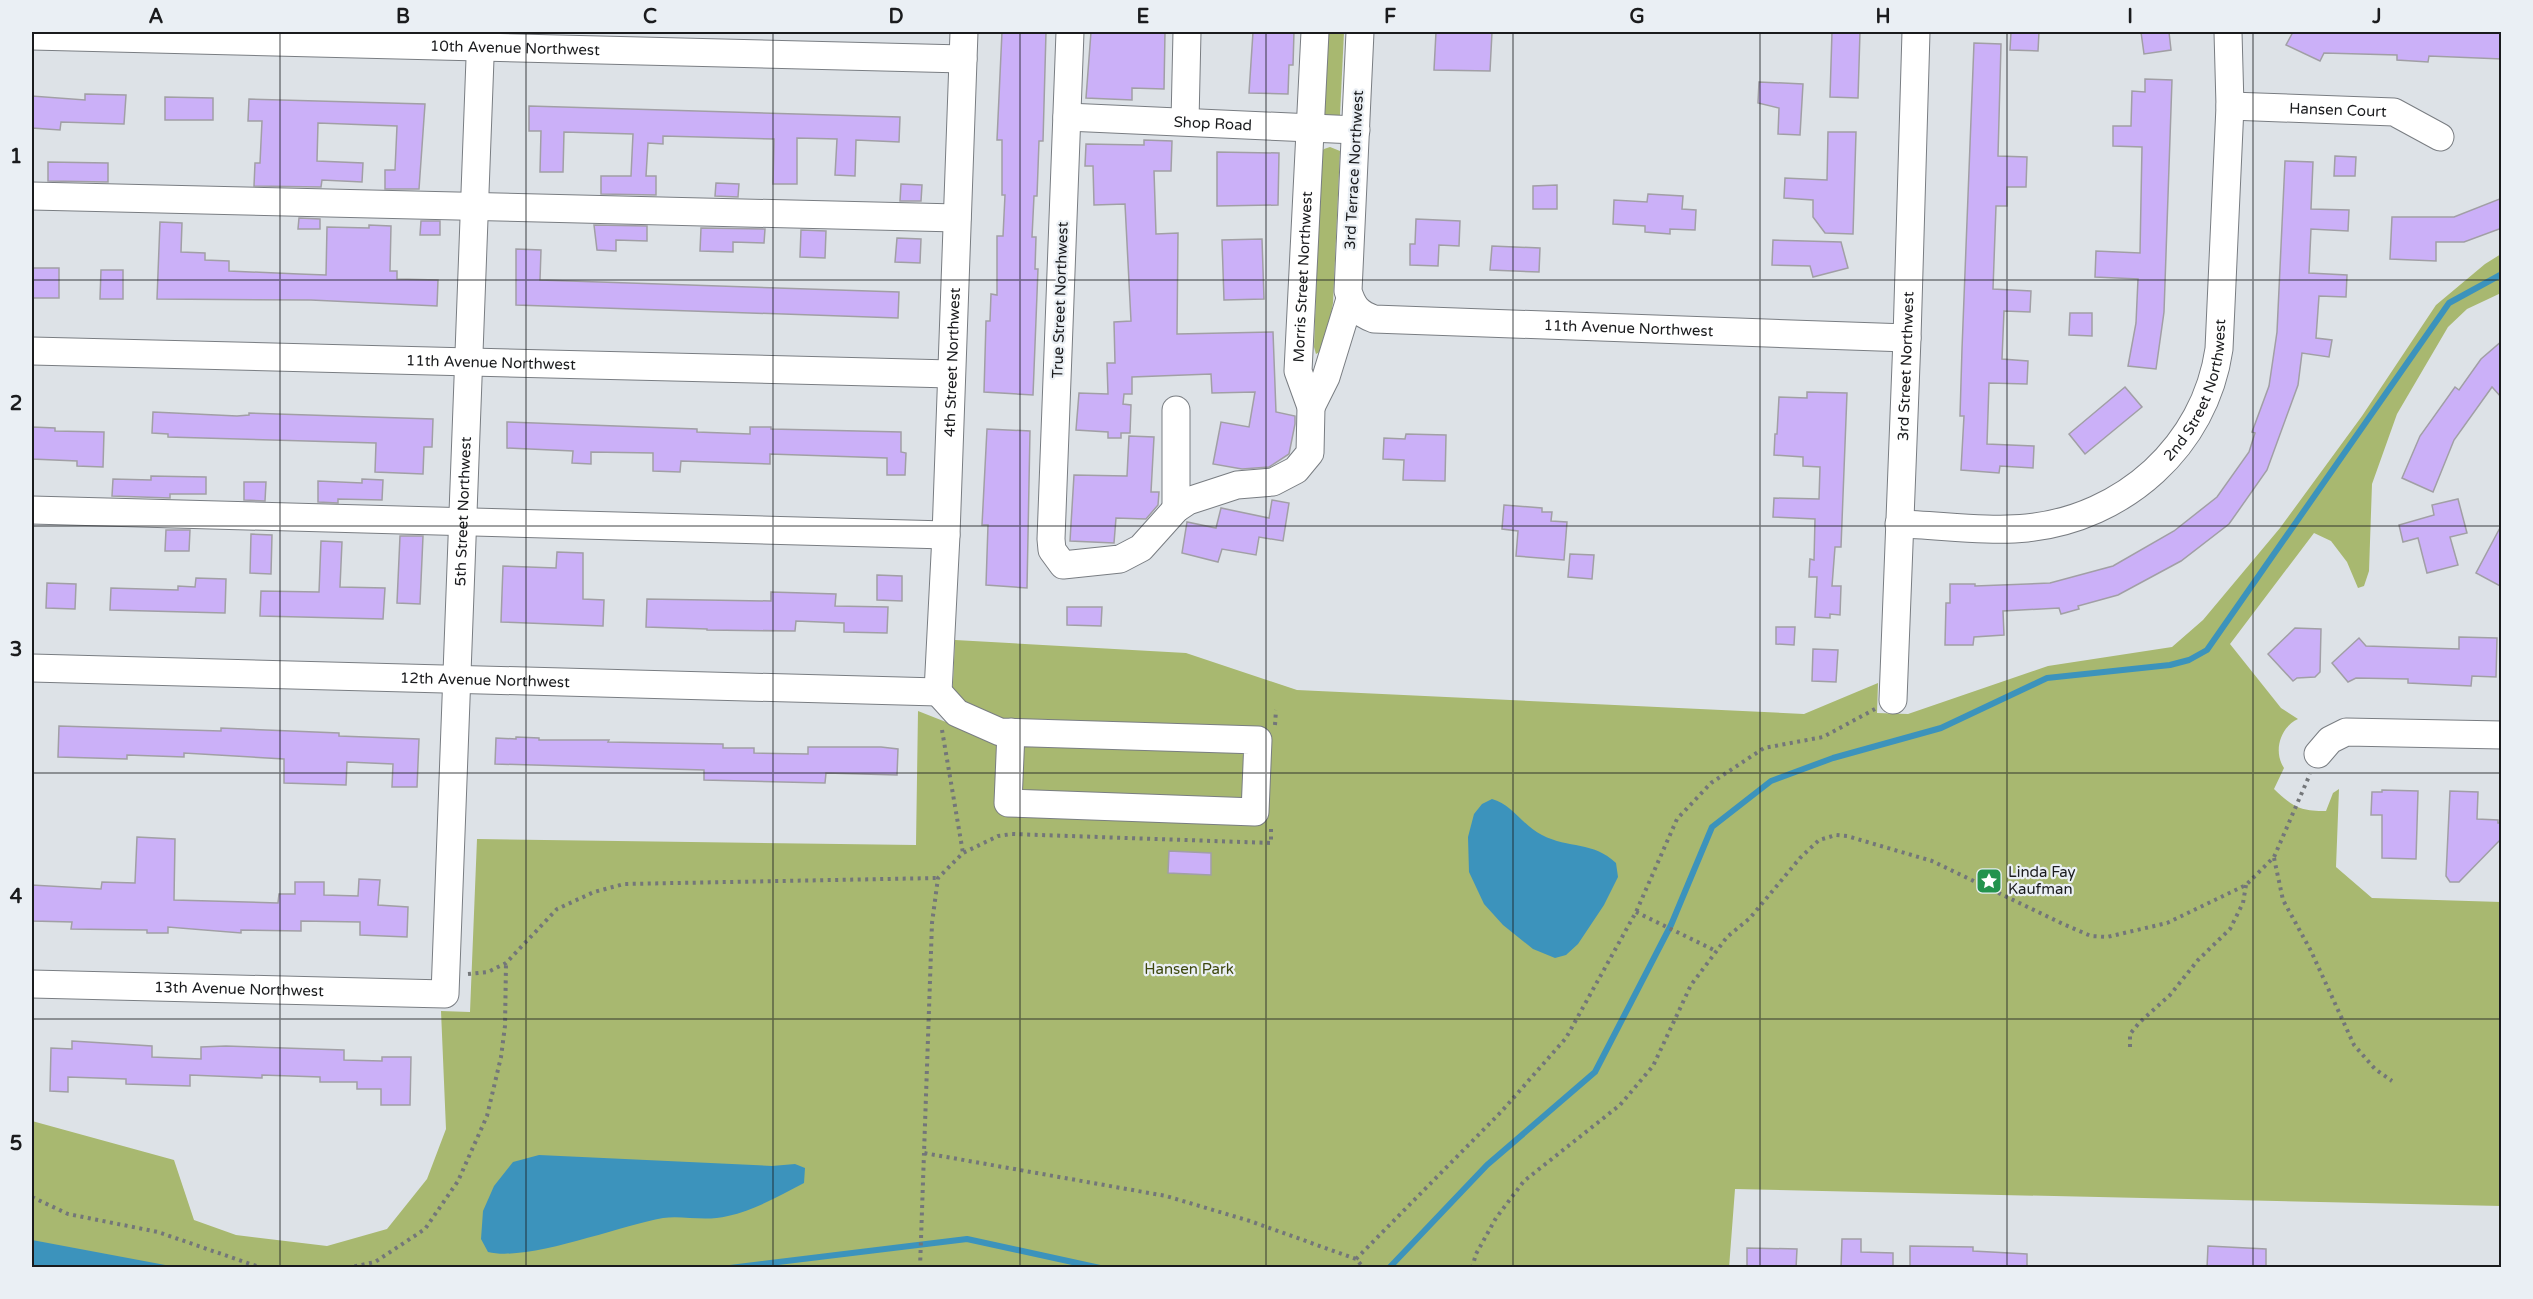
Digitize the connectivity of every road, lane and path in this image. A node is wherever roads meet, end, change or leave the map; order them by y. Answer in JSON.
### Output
{"nodes":[{"id":1,"x":964,"y":32,"type":"edge"},
{"id":2,"x":1070,"y":32,"type":"edge"},
{"id":3,"x":1187,"y":32,"type":"edge"},
{"id":4,"x":1315,"y":32,"type":"edge"},
{"id":5,"x":1360,"y":32,"type":"edge"},
{"id":6,"x":1916,"y":32,"type":"edge"},
{"id":7,"x":2228,"y":32,"type":"edge"},
{"id":8,"x":32,"y":36,"type":"edge"},
{"id":9,"x":481,"y":39,"type":"edge"},
{"id":10,"x":963,"y":59,"type":"junction"},
{"id":11,"x":2230,"y":105,"type":"junction"},
{"id":12,"x":1067,"y":117,"type":"junction"},
{"id":13,"x":1185,"y":121,"type":"junction"},
{"id":14,"x":1311,"y":128,"type":"junction"},
{"id":15,"x":1356,"y":130,"type":"junction"},
{"id":16,"x":2440,"y":137,"type":"dead end"},
{"id":17,"x":32,"y":196,"type":"edge"},
{"id":18,"x":475,"y":205,"type":"junction"},
{"id":19,"x":957,"y":218,"type":"junction"},
{"id":20,"x":1352,"y":303,"type":"junction"},
{"id":21,"x":1907,"y":338,"type":"junction"},
{"id":22,"x":32,"y":351,"type":"edge"},
{"id":23,"x":469,"y":363,"type":"junction"},
{"id":24,"x":951,"y":374,"type":"junction"},
{"id":25,"x":1311,"y":407,"type":"junction"},
{"id":26,"x":1176,"y":410,"type":"dead end"},
{"id":27,"x":1176,"y":509,"type":"junction"},
{"id":28,"x":32,"y":510,"type":"edge"},
{"id":29,"x":463,"y":523,"type":"junction"},
{"id":30,"x":1899,"y":524,"type":"junction"},
{"id":31,"x":946,"y":535,"type":"junction"},
{"id":32,"x":1063,"y":565,"type":"joint"},
{"id":33,"x":32,"y":668,"type":"edge"},
{"id":34,"x":457,"y":678,"type":"junction"},
{"id":35,"x":938,"y":692,"type":"junction"},
{"id":36,"x":1893,"y":700,"type":"joint"},
{"id":37,"x":1011,"y":732,"type":"junction"},
{"id":38,"x":2502,"y":735,"type":"edge"},
{"id":39,"x":2318,"y":754,"type":"joint"},
{"id":40,"x":963,"y":854,"type":"dead end"},
{"id":41,"x":2274,"y":858,"type":"junction"},
{"id":42,"x":2246,"y":885,"type":"junction"},
{"id":43,"x":1636,"y":912,"type":"junction"},
{"id":44,"x":1716,"y":951,"type":"junction"},
{"id":45,"x":506,"y":963,"type":"junction"},
{"id":46,"x":446,"y":981,"type":"junction"},
{"id":47,"x":32,"y":984,"type":"edge"},
{"id":48,"x":2130,"y":1047,"type":"dead end"},
{"id":49,"x":2392,"y":1081,"type":"dead end"},
{"id":50,"x":924,"y":1153,"type":"junction"},
{"id":51,"x":32,"y":1197,"type":"edge"},
{"id":52,"x":1356,"y":1259,"type":"junction"},
{"id":53,"x":920,"y":1266,"type":"edge"},
{"id":54,"x":262,"y":1268,"type":"edge"},
{"id":55,"x":346,"y":1268,"type":"edge"},
{"id":56,"x":1364,"y":1268,"type":"edge"},
{"id":57,"x":1472,"y":1268,"type":"edge"}],
"edges":[{"from":1,"to":10,"type":"street","name":"4th Street Northwest"},
{"from":2,"to":12,"type":"street","name":"True Street Northwest"},
{"from":3,"to":13,"type":"street"},
{"from":4,"to":14,"type":"street","name":"Morris Street Northwest"},
{"from":5,"to":15,"type":"street","name":"3rd Terrace Northwest"},
{"from":6,"to":21,"type":"street","name":"3rd Street Northwest"},
{"from":7,"to":11,"type":"street","name":"2nd Street Northwest"},
{"from":8,"to":9,"type":"street","name":"10th Avenue Northwest"},
{"from":9,"to":10,"type":"street","name":"10th Avenue Northwest"},
{"from":9,"to":18,"type":"street","name":"5th Street Northwest"},
{"from":10,"to":19,"type":"street","name":"4th Street Northwest"},
{"from":11,"to":16,"type":"street","name":"Hansen Court"},
{"from":11,"to":30,"type":"street","name":"2nd Street Northwest"},
{"from":12,"to":13,"type":"street","name":"Shop Road"},
{"from":12,"to":32,"type":"street","name":"True Street Northwest"},
{"from":13,"to":14,"type":"street","name":"Shop Road"},
{"from":14,"to":15,"type":"street","name":"Shop Road"},
{"from":14,"to":25,"type":"street","name":"Morris Street Northwest"},
{"from":15,"to":20,"type":"street","name":"3rd Terrace Northwest"},
{"from":17,"to":18,"type":"street"},
{"from":18,"to":19,"type":"street"},
{"from":18,"to":23,"type":"street","name":"5th Street Northwest"},
{"from":19,"to":24,"type":"street","name":"4th Street Northwest"},
{"from":20,"to":21,"type":"street","name":"11th Avenue Northwest"},
{"from":20,"to":25,"type":"street","name":"3rd Terrace Northwest"},
{"from":21,"to":30,"type":"street","name":"3rd Street Northwest"},
{"from":22,"to":23,"type":"street","name":"11th Avenue Northwest"},
{"from":23,"to":24,"type":"street","name":"11th Avenue Northwest"},
{"from":23,"to":29,"type":"street","name":"5th Street Northwest"},
{"from":24,"to":31,"type":"street","name":"4th Street Northwest"},
{"from":25,"to":27,"type":"street","name":"Morris Street Northwest"},
{"from":26,"to":27,"type":"street"},
{"from":27,"to":32,"type":"street","name":"Morris Street Northwest"},
{"from":28,"to":29,"type":"street"},
{"from":29,"to":31,"type":"street"},
{"from":29,"to":34,"type":"street","name":"5th Street Northwest"},
{"from":30,"to":36,"type":"street","name":"3rd Street Northwest"},
{"from":31,"to":35,"type":"street","name":"4th Street Northwest"},
{"from":33,"to":34,"type":"street","name":"12th Avenue Northwest"},
{"from":34,"to":35,"type":"street","name":"12th Avenue Northwest"},
{"from":34,"to":46,"type":"street","name":"5th Street Northwest"},
{"from":35,"to":37,"type":"street"},
{"from":35,"to":40,"type":"path"},
{"from":36,"to":43,"type":"path"},
{"from":37,"to":37,"type":"street"},
{"from":38,"to":39,"type":"street"},
{"from":39,"to":41,"type":"path"},
{"from":41,"to":42,"type":"path"},
{"from":41,"to":49,"type":"path"},
{"from":42,"to":44,"type":"path"},
{"from":42,"to":48,"type":"path"},
{"from":43,"to":44,"type":"path"},
{"from":43,"to":52,"type":"path"},
{"from":44,"to":57,"type":"path"},
{"from":45,"to":46,"type":"path"},
{"from":45,"to":50,"type":"path"},
{"from":45,"to":55,"type":"path"},
{"from":46,"to":47,"type":"street","name":"13th Avenue Northwest"},
{"from":50,"to":52,"type":"path"},
{"from":50,"to":53,"type":"path"},
{"from":51,"to":54,"type":"path"},
{"from":52,"to":56,"type":"path"}]}
